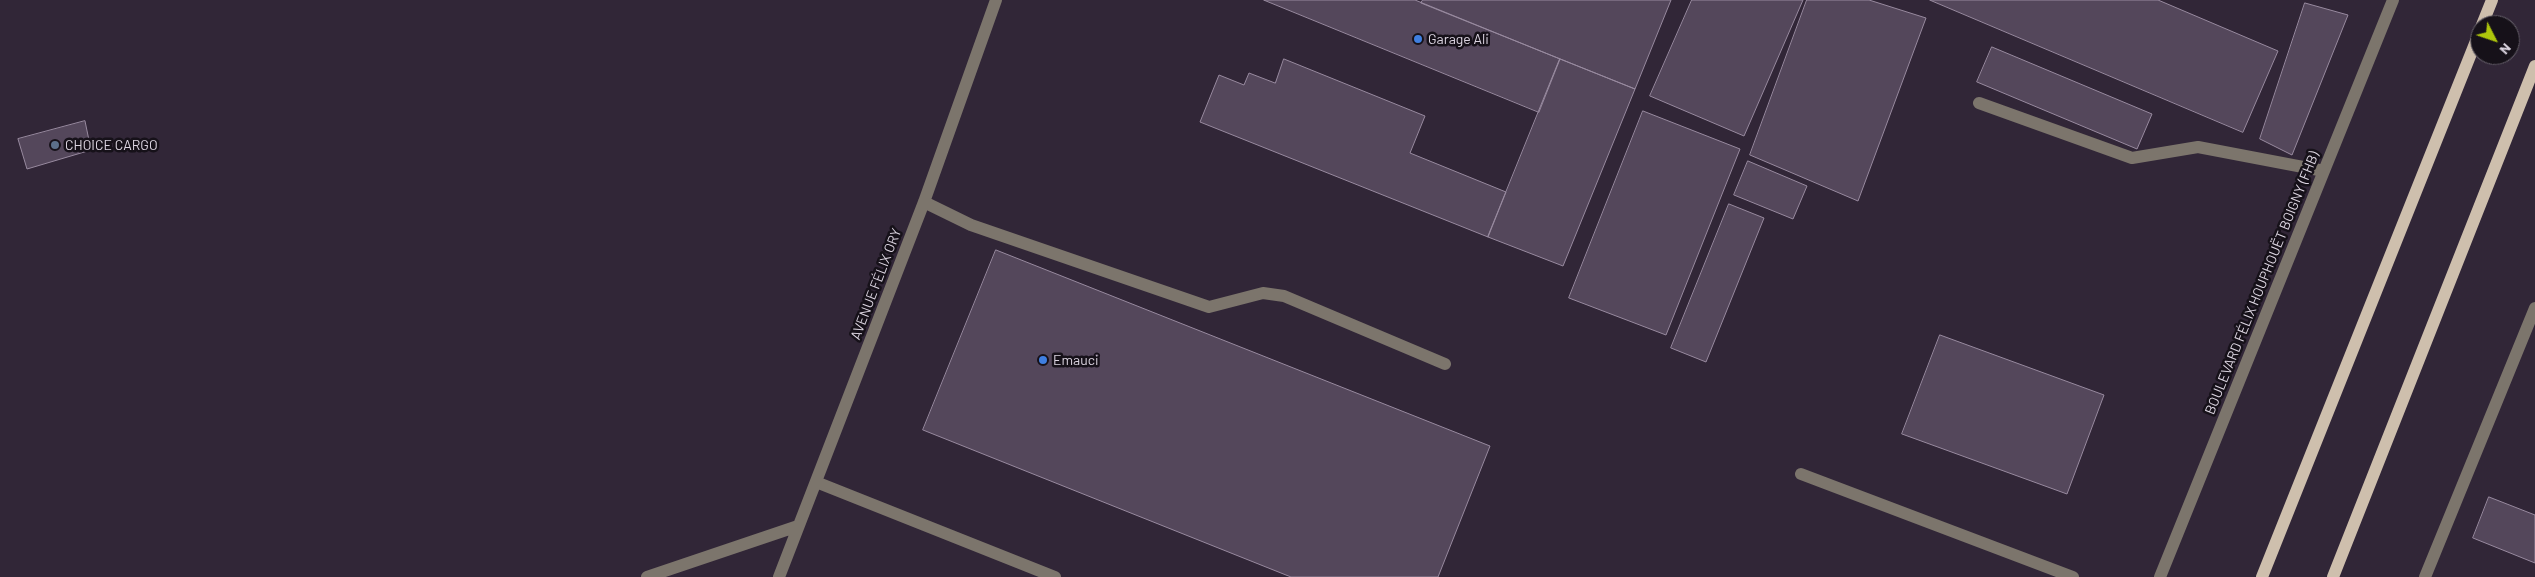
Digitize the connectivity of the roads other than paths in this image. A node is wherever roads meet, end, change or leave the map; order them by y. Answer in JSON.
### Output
{"nodes":[{"id":1,"x":996,"y":0,"type":"edge"},
{"id":2,"x":2393,"y":0,"type":"edge"},
{"id":3,"x":2492,"y":0,"type":"edge"},
{"id":4,"x":2486,"y":15,"type":"edge"},
{"id":5,"x":2470,"y":56,"type":"edge"},
{"id":6,"x":2535,"y":66,"type":"edge"},
{"id":7,"x":1979,"y":103,"type":"dead end"},
{"id":8,"x":2324,"y":170,"type":"junction"},
{"id":9,"x":924,"y":202,"type":"junction"},
{"id":10,"x":2535,"y":308,"type":"edge"},
{"id":11,"x":1444,"y":364,"type":"dead end"},
{"id":12,"x":1801,"y":474,"type":"dead end"},
{"id":13,"x":816,"y":482,"type":"junction"},
{"id":14,"x":798,"y":526,"type":"junction"},
{"id":15,"x":647,"y":577,"type":"edge"},
{"id":16,"x":778,"y":577,"type":"edge"},
{"id":17,"x":1055,"y":577,"type":"edge"},
{"id":18,"x":2073,"y":577,"type":"edge"},
{"id":19,"x":2160,"y":577,"type":"edge"},
{"id":20,"x":2262,"y":577,"type":"edge"},
{"id":21,"x":2333,"y":577,"type":"edge"},
{"id":22,"x":2426,"y":577,"type":"edge"}],
"edges":[{"from":1,"to":9,"type":"street","name":"AVENUE FÉLIX ORY"},
{"from":2,"to":8,"type":"street","name":"BOULEVARD FÉLIX HOUPHOUËT BOIGNY (FHB)"},
{"from":3,"to":4,"type":"main road"},
{"from":5,"to":20,"type":"main road"},
{"from":6,"to":21,"type":"main road"},
{"from":7,"to":8,"type":"street"},
{"from":8,"to":19,"type":"street","name":"BOULEVARD FÉLIX HOUPHOUËT BOIGNY (FHB)"},
{"from":9,"to":11,"type":"street"},
{"from":9,"to":13,"type":"street","name":"AVENUE FÉLIX ORY"},
{"from":10,"to":22,"type":"street"},
{"from":12,"to":18,"type":"street"},
{"from":13,"to":14,"type":"street","name":"AVENUE FÉLIX ORY"},
{"from":13,"to":17,"type":"street"},
{"from":14,"to":15,"type":"street"},
{"from":14,"to":16,"type":"street","name":"AVENUE FÉLIX ORY"}]}
